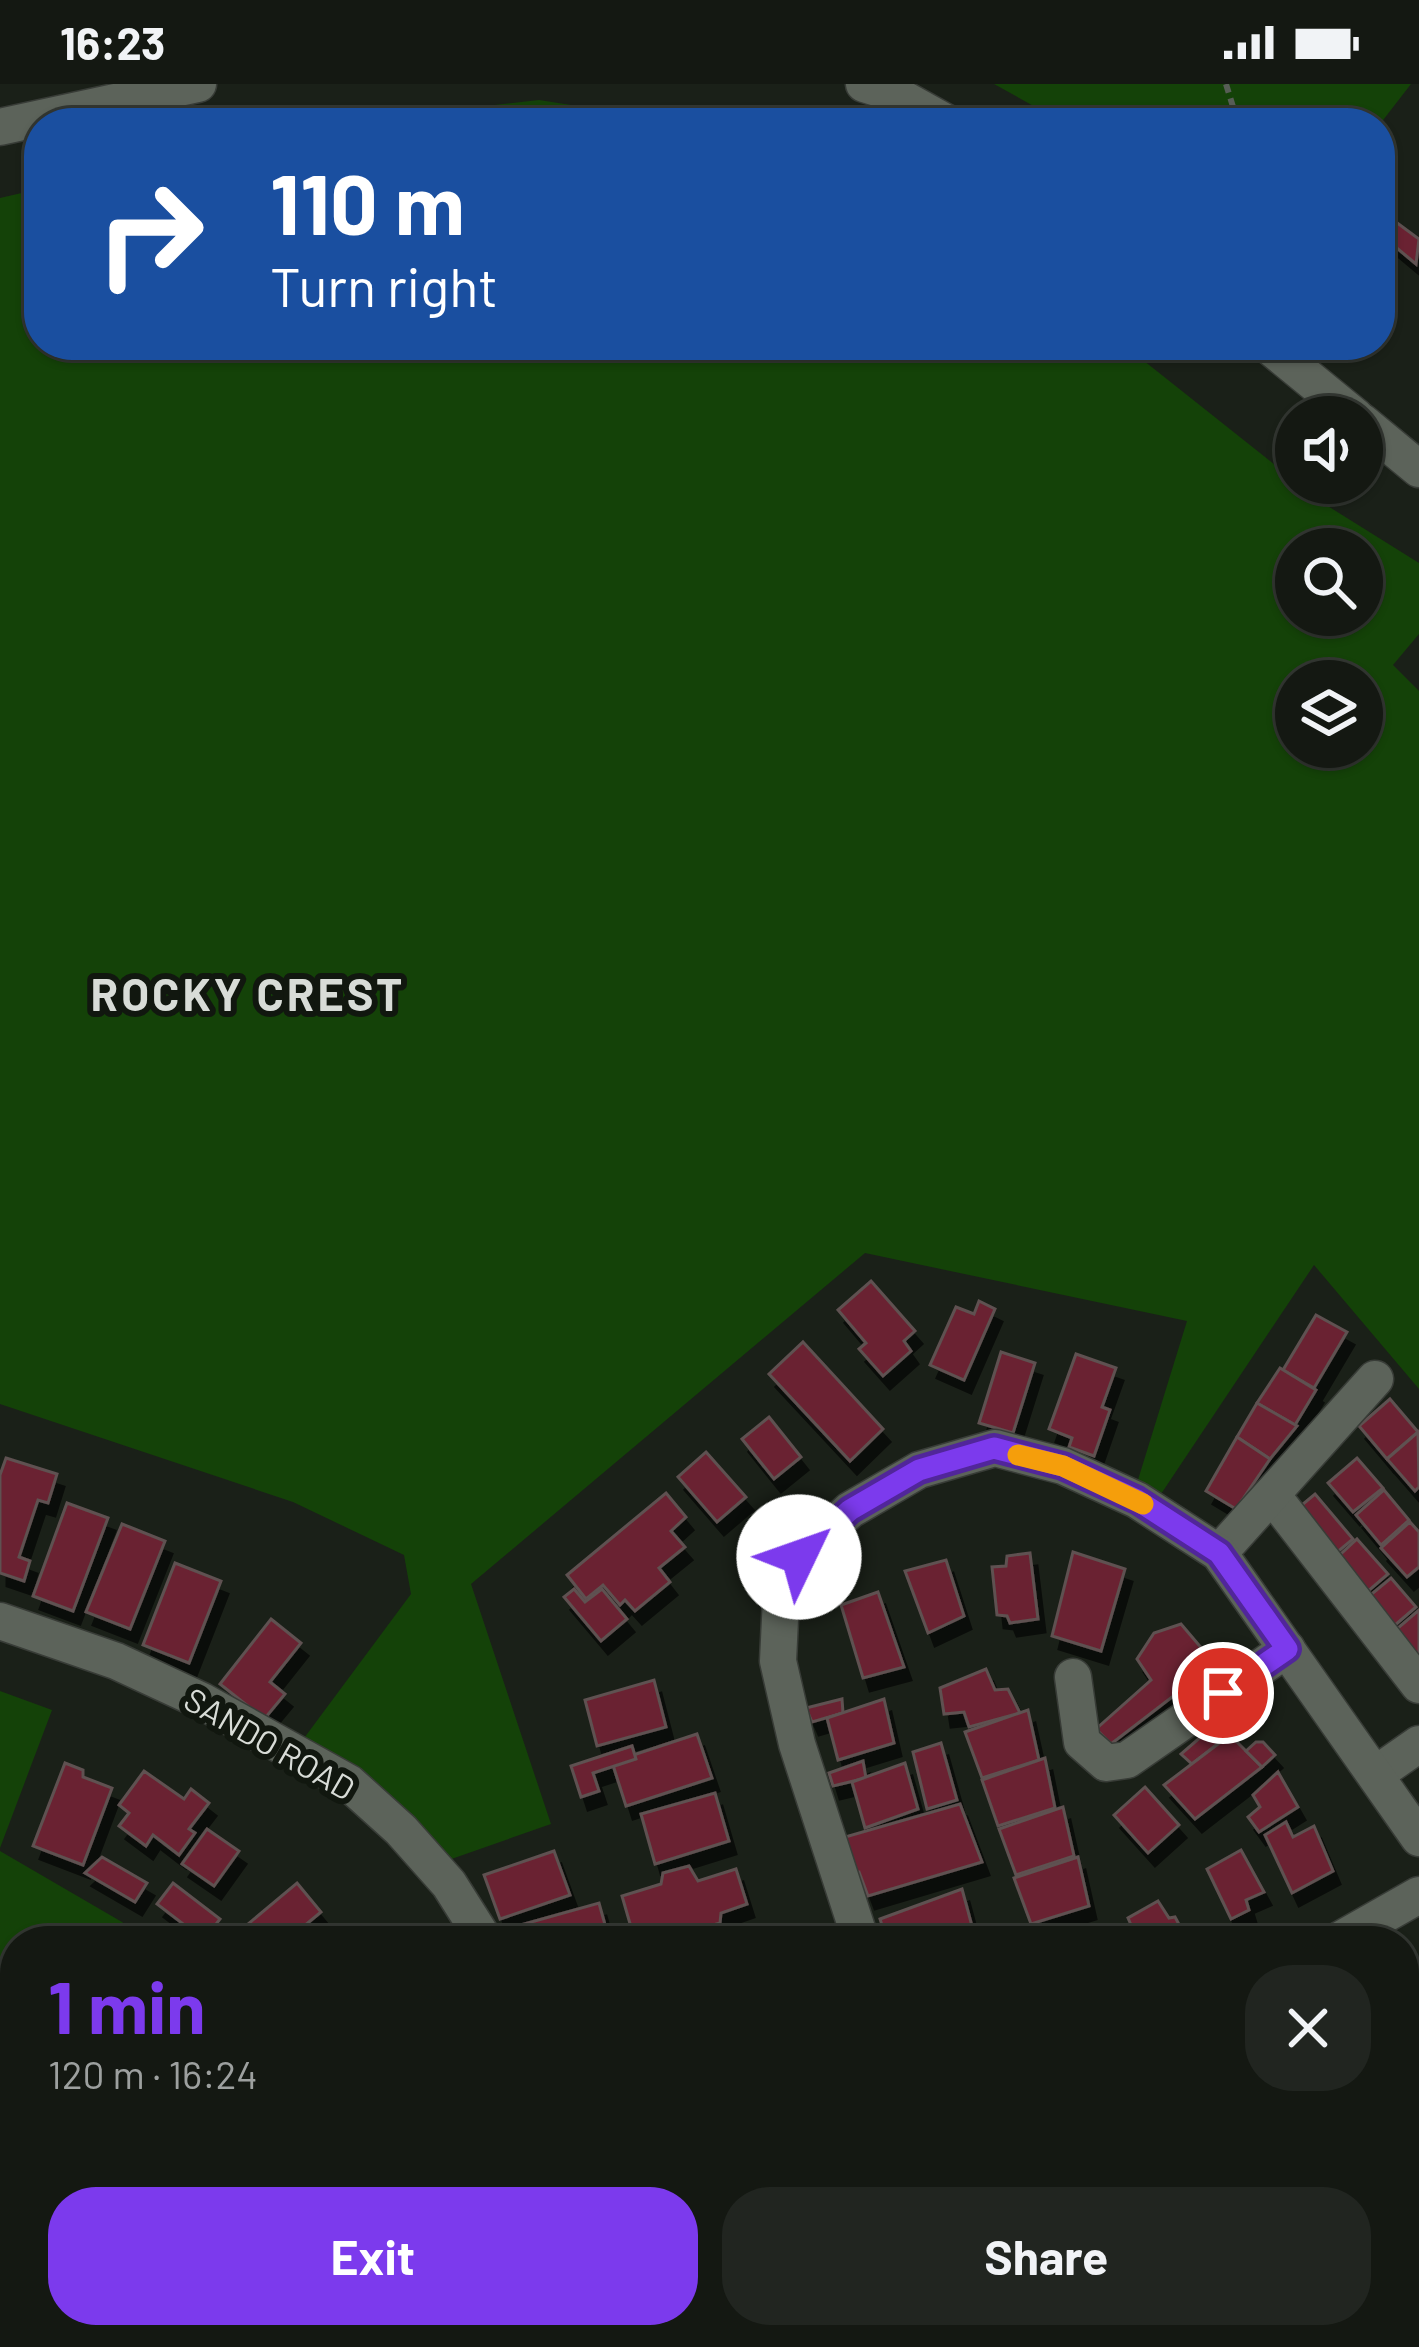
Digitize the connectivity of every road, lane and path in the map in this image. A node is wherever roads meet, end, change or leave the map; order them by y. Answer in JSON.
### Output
{"nodes":[{"id":1,"x":198,"y":84,"type":"edge"},
{"id":2,"x":864,"y":84,"type":"edge"},
{"id":3,"x":154,"y":89,"type":"edge"},
{"id":4,"x":79,"y":108,"type":"edge"},
{"id":5,"x":920,"y":108,"type":"edge"},
{"id":6,"x":1286,"y":360,"type":"edge"},
{"id":7,"x":1330,"y":396,"type":"edge"},
{"id":8,"x":1383,"y":440,"type":"edge"},
{"id":9,"x":1419,"y":469,"type":"edge"},
{"id":10,"x":1376,"y":1379,"type":"dead end"},
{"id":11,"x":1272,"y":1495,"type":"junction"},
{"id":12,"x":1219,"y":1553,"type":"junction"},
{"id":13,"x":0,"y":1621,"type":"edge"},
{"id":14,"x":1287,"y":1649,"type":"junction"},
{"id":15,"x":1073,"y":1677,"type":"dead end"},
{"id":16,"x":1419,"y":1684,"type":"edge"},
{"id":17,"x":1419,"y":1744,"type":"edge"},
{"id":18,"x":1376,"y":1774,"type":"junction"},
{"id":19,"x":1419,"y":1838,"type":"edge"},
{"id":20,"x":1419,"y":1895,"type":"edge"},
{"id":21,"x":476,"y":1926,"type":"edge"},
{"id":22,"x":856,"y":1926,"type":"edge"},
{"id":23,"x":1364,"y":1926,"type":"edge"}],
"edges":[{"from":1,"to":3,"type":"street"},
{"from":2,"to":5,"type":"street"},
{"from":3,"to":4,"type":"street"},
{"from":6,"to":7,"type":"street"},
{"from":8,"to":9,"type":"street"},
{"from":10,"to":11,"type":"street"},
{"from":11,"to":12,"type":"street"},
{"from":11,"to":16,"type":"street"},
{"from":12,"to":14,"type":"street"},
{"from":12,"to":22,"type":"street"},
{"from":13,"to":21,"type":"street","name":"SANDO ROAD"},
{"from":14,"to":15,"type":"street"},
{"from":14,"to":18,"type":"street"},
{"from":17,"to":18,"type":"street"},
{"from":18,"to":19,"type":"street"},
{"from":20,"to":23,"type":"street"}]}
